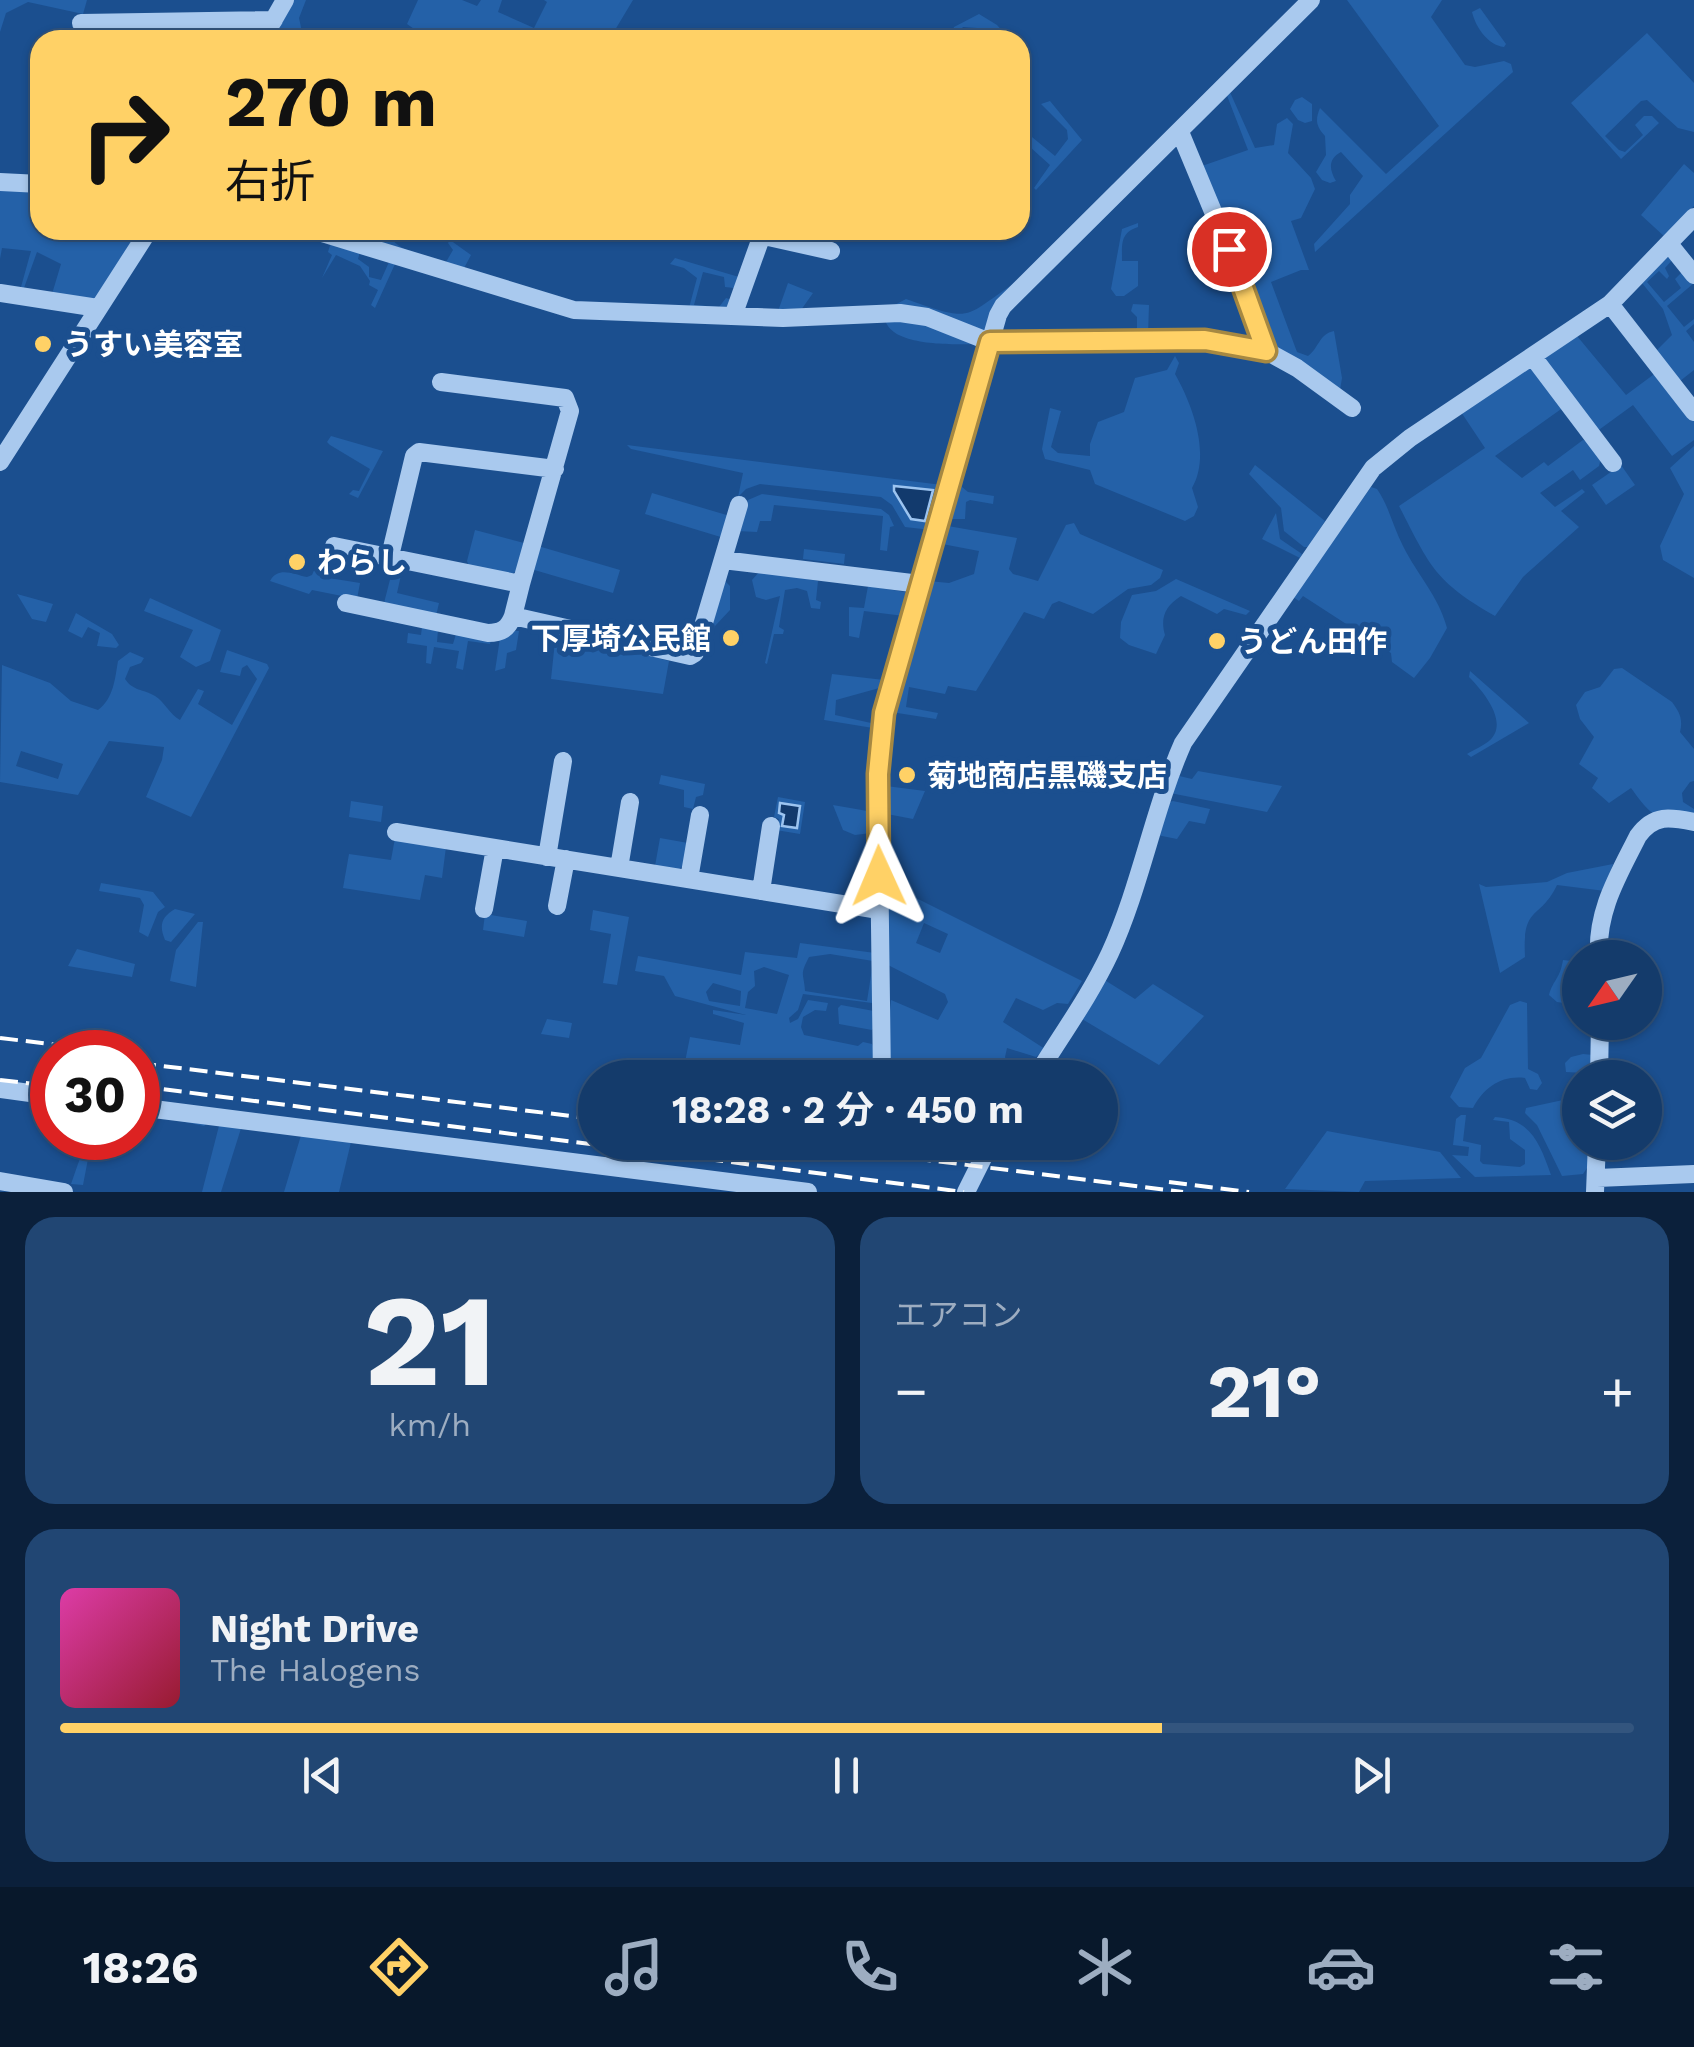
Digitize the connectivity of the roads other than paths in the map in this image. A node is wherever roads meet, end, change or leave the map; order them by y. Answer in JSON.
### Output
{"nodes":[{"id":1,"x":286,"y":0,"type":"edge"},
{"id":2,"x":1311,"y":0,"type":"edge"},
{"id":3,"x":274,"y":20,"type":"junction"},
{"id":4,"x":81,"y":23,"type":"dead end"},
{"id":5,"x":268,"y":30,"type":"edge"},
{"id":6,"x":1180,"y":132,"type":"junction"},
{"id":7,"x":0,"y":182,"type":"edge"},
{"id":8,"x":30,"y":184,"type":"edge"},
{"id":9,"x":1694,"y":218,"type":"edge"},
{"id":10,"x":142,"y":240,"type":"edge"},
{"id":11,"x":345,"y":240,"type":"edge"},
{"id":12,"x":760,"y":240,"type":"edge"},
{"id":13,"x":784,"y":240,"type":"edge"},
{"id":14,"x":1670,"y":245,"type":"junction"},
{"id":15,"x":831,"y":251,"type":"dead end"},
{"id":16,"x":1694,"y":275,"type":"edge"},
{"id":17,"x":0,"y":293,"type":"edge"},
{"id":18,"x":1610,"y":304,"type":"junction"},
{"id":19,"x":98,"y":308,"type":"junction"},
{"id":20,"x":733,"y":316,"type":"junction"},
{"id":21,"x":990,"y":342,"type":"junction"},
{"id":22,"x":1266,"y":351,"type":"junction"},
{"id":23,"x":1534,"y":357,"type":"junction"},
{"id":24,"x":441,"y":382,"type":"dead end"},
{"id":25,"x":1352,"y":408,"type":"dead end"},
{"id":26,"x":1694,"y":412,"type":"edge"},
{"id":27,"x":0,"y":462,"type":"edge"},
{"id":28,"x":1612,"y":463,"type":"dead end"},
{"id":29,"x":555,"y":469,"type":"junction"},
{"id":30,"x":739,"y":505,"type":"dead end"},
{"id":31,"x":334,"y":546,"type":"dead end"},
{"id":32,"x":390,"y":556,"type":"junction"},
{"id":33,"x":723,"y":560,"type":"junction"},
{"id":34,"x":522,"y":584,"type":"junction"},
{"id":35,"x":920,"y":584,"type":"junction"},
{"id":36,"x":346,"y":603,"type":"dead end"},
{"id":37,"x":514,"y":616,"type":"junction"},
{"id":38,"x":563,"y":760,"type":"dead end"},
{"id":39,"x":630,"y":802,"type":"dead end"},
{"id":40,"x":700,"y":815,"type":"dead end"},
{"id":41,"x":1694,"y":822,"type":"edge"},
{"id":42,"x":771,"y":826,"type":"dead end"},
{"id":43,"x":396,"y":832,"type":"dead end"},
{"id":44,"x":495,"y":848,"type":"junction"},
{"id":45,"x":557,"y":858,"type":"junction"},
{"id":46,"x":619,"y":868,"type":"junction"},
{"id":47,"x":689,"y":879,"type":"junction"},
{"id":48,"x":761,"y":891,"type":"junction"},
{"id":49,"x":557,"y":906,"type":"dead end"},
{"id":50,"x":484,"y":909,"type":"dead end"},
{"id":51,"x":879,"y":910,"type":"junction"},
{"id":52,"x":1598,"y":940,"type":"edge"},
{"id":53,"x":882,"y":1060,"type":"edge"},
{"id":54,"x":1046,"y":1060,"type":"edge"},
{"id":55,"x":0,"y":1090,"type":"edge"},
{"id":56,"x":30,"y":1093,"type":"edge"},
{"id":57,"x":160,"y":1110,"type":"edge"},
{"id":58,"x":982,"y":1160,"type":"edge"},
{"id":59,"x":1597,"y":1160,"type":"edge"},
{"id":60,"x":1694,"y":1174,"type":"edge"},
{"id":61,"x":0,"y":1181,"type":"edge"},
{"id":62,"x":1596,"y":1185,"type":"edge"},
{"id":63,"x":64,"y":1192,"type":"edge"},
{"id":64,"x":808,"y":1192,"type":"edge"},
{"id":65,"x":966,"y":1192,"type":"edge"}],
"edges":[{"from":1,"to":3,"type":"street"},
{"from":2,"to":6,"type":"street"},
{"from":3,"to":4,"type":"street"},
{"from":3,"to":5,"type":"street"},
{"from":6,"to":21,"type":"street"},
{"from":6,"to":22,"type":"street"},
{"from":7,"to":8,"type":"street"},
{"from":9,"to":14,"type":"street"},
{"from":10,"to":19,"type":"street"},
{"from":11,"to":20,"type":"street"},
{"from":12,"to":20,"type":"street"},
{"from":13,"to":15,"type":"street"},
{"from":14,"to":16,"type":"street"},
{"from":14,"to":18,"type":"street"},
{"from":17,"to":19,"type":"street"},
{"from":18,"to":23,"type":"street"},
{"from":18,"to":26,"type":"street"},
{"from":19,"to":27,"type":"street"},
{"from":20,"to":21,"type":"street"},
{"from":21,"to":22,"type":"street"},
{"from":21,"to":35,"type":"street"},
{"from":22,"to":25,"type":"street"},
{"from":23,"to":28,"type":"street"},
{"from":23,"to":54,"type":"street"},
{"from":24,"to":29,"type":"street"},
{"from":29,"to":32,"type":"street"},
{"from":29,"to":34,"type":"street"},
{"from":30,"to":33,"type":"street"},
{"from":31,"to":32,"type":"street"},
{"from":32,"to":34,"type":"street"},
{"from":33,"to":35,"type":"street"},
{"from":33,"to":37,"type":"street"},
{"from":34,"to":37,"type":"street"},
{"from":35,"to":51,"type":"street"},
{"from":36,"to":37,"type":"street"},
{"from":38,"to":45,"type":"street"},
{"from":39,"to":46,"type":"street"},
{"from":40,"to":47,"type":"street"},
{"from":41,"to":52,"type":"street"},
{"from":42,"to":48,"type":"street"},
{"from":43,"to":44,"type":"street"},
{"from":44,"to":45,"type":"street"},
{"from":44,"to":50,"type":"street"},
{"from":45,"to":46,"type":"street"},
{"from":45,"to":49,"type":"street"},
{"from":46,"to":47,"type":"street"},
{"from":47,"to":48,"type":"street"},
{"from":48,"to":51,"type":"street"},
{"from":51,"to":53,"type":"street"},
{"from":55,"to":56,"type":"street"},
{"from":57,"to":64,"type":"street"},
{"from":58,"to":65,"type":"street"},
{"from":59,"to":62,"type":"street"},
{"from":60,"to":62,"type":"street"},
{"from":61,"to":63,"type":"street"}]}
